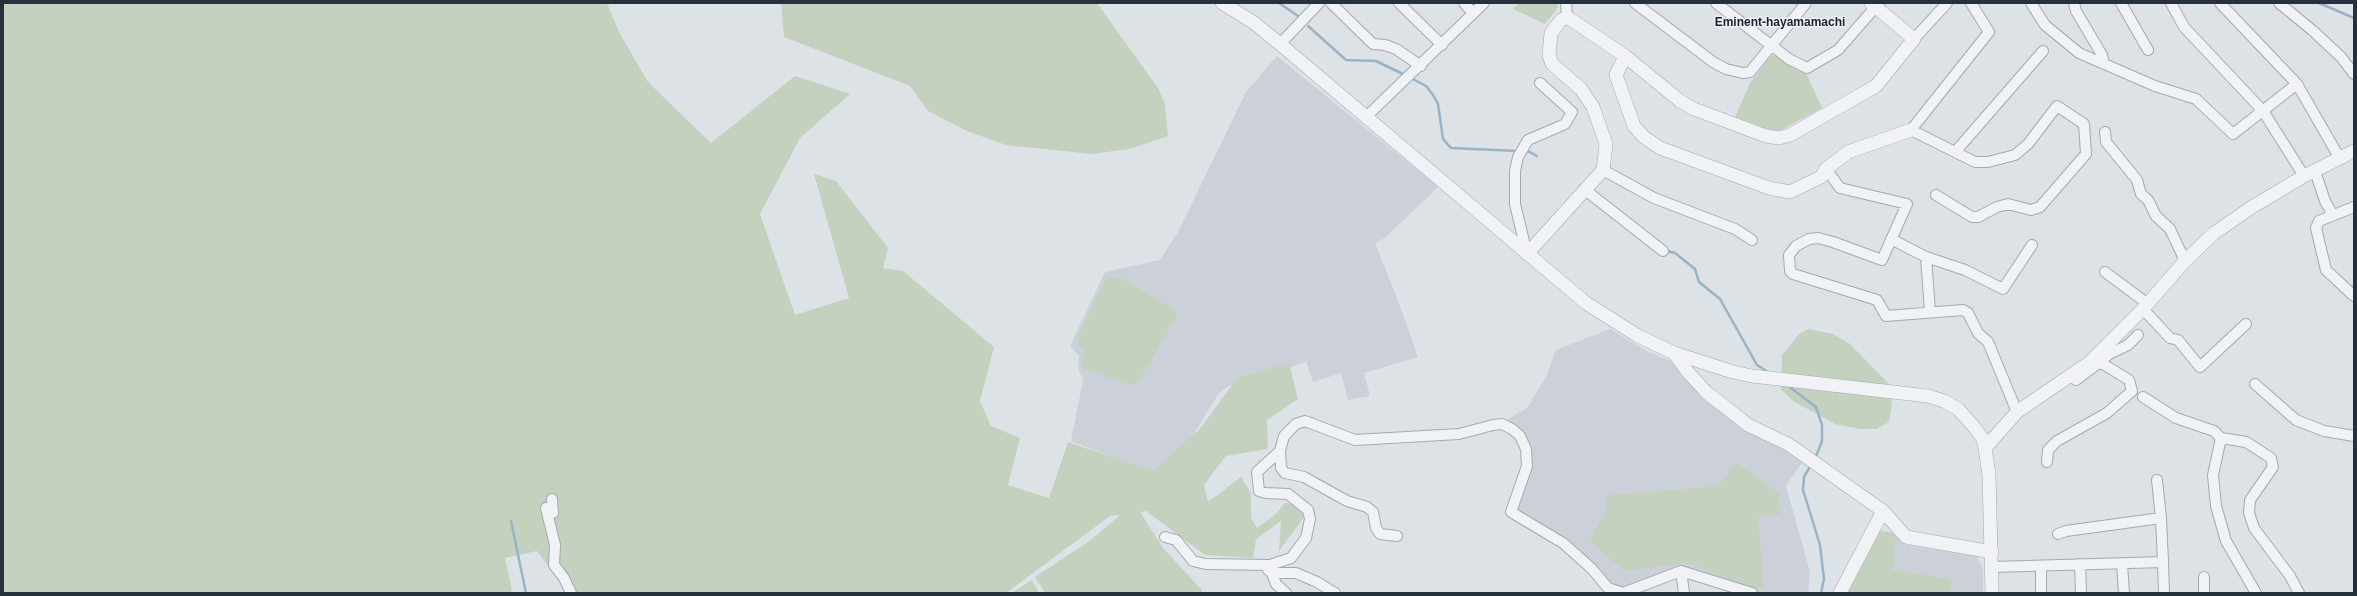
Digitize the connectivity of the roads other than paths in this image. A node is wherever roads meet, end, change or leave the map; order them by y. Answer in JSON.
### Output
{"nodes":[{"id":1,"x":1222,"y":3,"type":"edge"},
{"id":2,"x":1319,"y":3,"type":"edge"},
{"id":3,"x":1331,"y":3,"type":"edge"},
{"id":4,"x":1399,"y":3,"type":"edge"},
{"id":5,"x":1464,"y":3,"type":"edge"},
{"id":6,"x":1484,"y":3,"type":"edge"},
{"id":7,"x":1566,"y":3,"type":"edge"},
{"id":8,"x":1635,"y":3,"type":"edge"},
{"id":9,"x":1716,"y":3,"type":"edge"},
{"id":10,"x":1947,"y":3,"type":"edge"},
{"id":11,"x":1971,"y":3,"type":"edge"},
{"id":12,"x":2031,"y":3,"type":"edge"},
{"id":13,"x":2074,"y":3,"type":"edge"},
{"id":14,"x":2121,"y":3,"type":"edge"},
{"id":15,"x":2171,"y":3,"type":"edge"},
{"id":16,"x":2220,"y":3,"type":"edge"},
{"id":17,"x":2279,"y":3,"type":"edge"},
{"id":18,"x":1802,"y":4,"type":"edge"},
{"id":19,"x":1875,"y":4,"type":"edge"},
{"id":20,"x":1473,"y":13,"type":"junction"},
{"id":21,"x":1567,"y":16,"type":"junction"},
{"id":22,"x":1914,"y":39,"type":"junction"},
{"id":23,"x":1280,"y":44,"type":"junction"},
{"id":24,"x":1442,"y":45,"type":"junction"},
{"id":25,"x":1772,"y":46,"type":"junction"},
{"id":26,"x":2042,"y":50,"type":"dead end"},
{"id":27,"x":2148,"y":50,"type":"dead end"},
{"id":28,"x":1625,"y":56,"type":"junction"},
{"id":29,"x":2104,"y":64,"type":"junction"},
{"id":30,"x":1418,"y":69,"type":"junction"},
{"id":31,"x":2354,"y":74,"type":"edge"},
{"id":32,"x":1540,"y":83,"type":"dead end"},
{"id":33,"x":2297,"y":84,"type":"junction"},
{"id":34,"x":2263,"y":111,"type":"junction"},
{"id":35,"x":1366,"y":117,"type":"junction"},
{"id":36,"x":1911,"y":130,"type":"junction"},
{"id":37,"x":2104,"y":132,"type":"dead end"},
{"id":38,"x":1956,"y":151,"type":"junction"},
{"id":39,"x":2354,"y":151,"type":"edge"},
{"id":40,"x":2339,"y":157,"type":"junction"},
{"id":41,"x":1826,"y":169,"type":"junction"},
{"id":42,"x":1603,"y":170,"type":"junction"},
{"id":43,"x":2309,"y":174,"type":"junction"},
{"id":44,"x":1584,"y":189,"type":"junction"},
{"id":45,"x":1936,"y":195,"type":"dead end"},
{"id":46,"x":2353,"y":211,"type":"edge"},
{"id":47,"x":2333,"y":215,"type":"junction"},
{"id":48,"x":1891,"y":239,"type":"junction"},
{"id":49,"x":1752,"y":240,"type":"dead end"},
{"id":50,"x":2032,"y":245,"type":"dead end"},
{"id":51,"x":1663,"y":251,"type":"dead end"},
{"id":52,"x":1527,"y":254,"type":"junction"},
{"id":53,"x":1926,"y":257,"type":"junction"},
{"id":54,"x":2184,"y":261,"type":"junction"},
{"id":55,"x":2104,"y":272,"type":"dead end"},
{"id":56,"x":2354,"y":296,"type":"edge"},
{"id":57,"x":2146,"y":307,"type":"junction"},
{"id":58,"x":1930,"y":312,"type":"junction"},
{"id":59,"x":2246,"y":324,"type":"dead end"},
{"id":60,"x":2138,"y":335,"type":"dead end"},
{"id":61,"x":1674,"y":353,"type":"junction"},
{"id":62,"x":2100,"y":362,"type":"junction"},
{"id":63,"x":2070,"y":376,"type":"junction"},
{"id":64,"x":2255,"y":384,"type":"dead end"},
{"id":65,"x":2142,"y":397,"type":"dead end"},
{"id":66,"x":2017,"y":412,"type":"junction"},
{"id":67,"x":2354,"y":436,"type":"edge"},
{"id":68,"x":2221,"y":438,"type":"junction"},
{"id":69,"x":1985,"y":448,"type":"junction"},
{"id":70,"x":1280,"y":451,"type":"junction"},
{"id":71,"x":2047,"y":462,"type":"dead end"},
{"id":72,"x":2157,"y":480,"type":"dead end"},
{"id":73,"x":552,"y":499,"type":"dead end"},
{"id":74,"x":1883,"y":511,"type":"junction"},
{"id":75,"x":2161,"y":518,"type":"junction"},
{"id":76,"x":2058,"y":534,"type":"dead end"},
{"id":77,"x":1397,"y":536,"type":"dead end"},
{"id":78,"x":1165,"y":537,"type":"dead end"},
{"id":79,"x":1992,"y":552,"type":"junction"},
{"id":80,"x":2163,"y":562,"type":"junction"},
{"id":81,"x":1260,"y":564,"type":"junction"},
{"id":82,"x":2080,"y":564,"type":"junction"},
{"id":83,"x":2122,"y":564,"type":"junction"},
{"id":84,"x":1992,"y":567,"type":"junction"},
{"id":85,"x":2041,"y":567,"type":"junction"},
{"id":86,"x":1681,"y":571,"type":"junction"},
{"id":87,"x":1272,"y":573,"type":"junction"},
{"id":88,"x":2204,"y":577,"type":"dead end"},
{"id":89,"x":571,"y":593,"type":"edge"},
{"id":90,"x":1286,"y":593,"type":"edge"},
{"id":91,"x":1335,"y":593,"type":"edge"},
{"id":92,"x":1684,"y":593,"type":"edge"},
{"id":93,"x":1752,"y":593,"type":"edge"},
{"id":94,"x":1840,"y":593,"type":"edge"},
{"id":95,"x":1992,"y":593,"type":"edge"},
{"id":96,"x":2041,"y":593,"type":"edge"},
{"id":97,"x":2081,"y":593,"type":"edge"},
{"id":98,"x":2124,"y":593,"type":"edge"},
{"id":99,"x":2164,"y":593,"type":"edge"},
{"id":100,"x":2204,"y":593,"type":"edge"},
{"id":101,"x":2256,"y":593,"type":"edge"},
{"id":102,"x":2299,"y":593,"type":"edge"}],
"edges":[{"from":1,"to":23,"type":"street"},
{"from":2,"to":23,"type":"street"},
{"from":3,"to":30,"type":"street"},
{"from":4,"to":24,"type":"street"},
{"from":5,"to":20,"type":"street"},
{"from":6,"to":20,"type":"street"},
{"from":7,"to":21,"type":"street"},
{"from":8,"to":25,"type":"street"},
{"from":9,"to":25,"type":"street"},
{"from":10,"to":22,"type":"street"},
{"from":11,"to":36,"type":"street"},
{"from":12,"to":29,"type":"street"},
{"from":13,"to":29,"type":"street"},
{"from":14,"to":27,"type":"street"},
{"from":15,"to":34,"type":"street"},
{"from":16,"to":33,"type":"street"},
{"from":17,"to":31,"type":"street"},
{"from":18,"to":25,"type":"street"},
{"from":19,"to":22,"type":"street"},
{"from":19,"to":25,"type":"street"},
{"from":20,"to":24,"type":"street"},
{"from":21,"to":28,"type":"street"},
{"from":21,"to":42,"type":"street"},
{"from":22,"to":28,"type":"street"},
{"from":23,"to":35,"type":"street"},
{"from":24,"to":30,"type":"street"},
{"from":26,"to":38,"type":"street"},
{"from":28,"to":41,"type":"street"},
{"from":29,"to":34,"type":"street"},
{"from":30,"to":35,"type":"street"},
{"from":32,"to":52,"type":"street"},
{"from":33,"to":34,"type":"street"},
{"from":33,"to":40,"type":"street"},
{"from":34,"to":43,"type":"street"},
{"from":35,"to":52,"type":"street"},
{"from":36,"to":38,"type":"street"},
{"from":36,"to":41,"type":"street"},
{"from":37,"to":54,"type":"street"},
{"from":38,"to":45,"type":"street"},
{"from":39,"to":40,"type":"street"},
{"from":40,"to":43,"type":"street"},
{"from":41,"to":48,"type":"street"},
{"from":42,"to":44,"type":"street"},
{"from":42,"to":49,"type":"street"},
{"from":43,"to":47,"type":"street"},
{"from":43,"to":54,"type":"street"},
{"from":44,"to":51,"type":"street"},
{"from":44,"to":52,"type":"street"},
{"from":46,"to":47,"type":"street"},
{"from":47,"to":56,"type":"street"},
{"from":48,"to":53,"type":"street"},
{"from":48,"to":58,"type":"street"},
{"from":50,"to":53,"type":"street"},
{"from":52,"to":61,"type":"street"},
{"from":53,"to":58,"type":"street"},
{"from":54,"to":57,"type":"street"},
{"from":55,"to":57,"type":"street"},
{"from":57,"to":59,"type":"street"},
{"from":57,"to":63,"type":"street"},
{"from":58,"to":66,"type":"street"},
{"from":60,"to":62,"type":"street"},
{"from":61,"to":69,"type":"street"},
{"from":61,"to":74,"type":"street"},
{"from":62,"to":63,"type":"street"},
{"from":62,"to":71,"type":"street"},
{"from":63,"to":66,"type":"street"},
{"from":64,"to":67,"type":"street"},
{"from":65,"to":68,"type":"street"},
{"from":66,"to":69,"type":"street"},
{"from":68,"to":101,"type":"street"},
{"from":68,"to":102,"type":"street"},
{"from":69,"to":79,"type":"street"},
{"from":70,"to":77,"type":"street"},
{"from":70,"to":81,"type":"street"},
{"from":70,"to":86,"type":"street"},
{"from":72,"to":75,"type":"street"},
{"from":73,"to":89,"type":"street"},
{"from":74,"to":79,"type":"street"},
{"from":74,"to":94,"type":"street"},
{"from":75,"to":76,"type":"street"},
{"from":75,"to":80,"type":"street"},
{"from":78,"to":81,"type":"street"},
{"from":79,"to":84,"type":"street"},
{"from":80,"to":83,"type":"street"},
{"from":80,"to":99,"type":"street"},
{"from":81,"to":87,"type":"street"},
{"from":82,"to":83,"type":"street"},
{"from":82,"to":85,"type":"street"},
{"from":82,"to":97,"type":"street"},
{"from":83,"to":98,"type":"street"},
{"from":84,"to":85,"type":"street"},
{"from":84,"to":95,"type":"street"},
{"from":85,"to":96,"type":"street"},
{"from":86,"to":92,"type":"street"},
{"from":86,"to":93,"type":"street"},
{"from":87,"to":90,"type":"street"},
{"from":87,"to":91,"type":"street"},
{"from":88,"to":100,"type":"street"}]}
